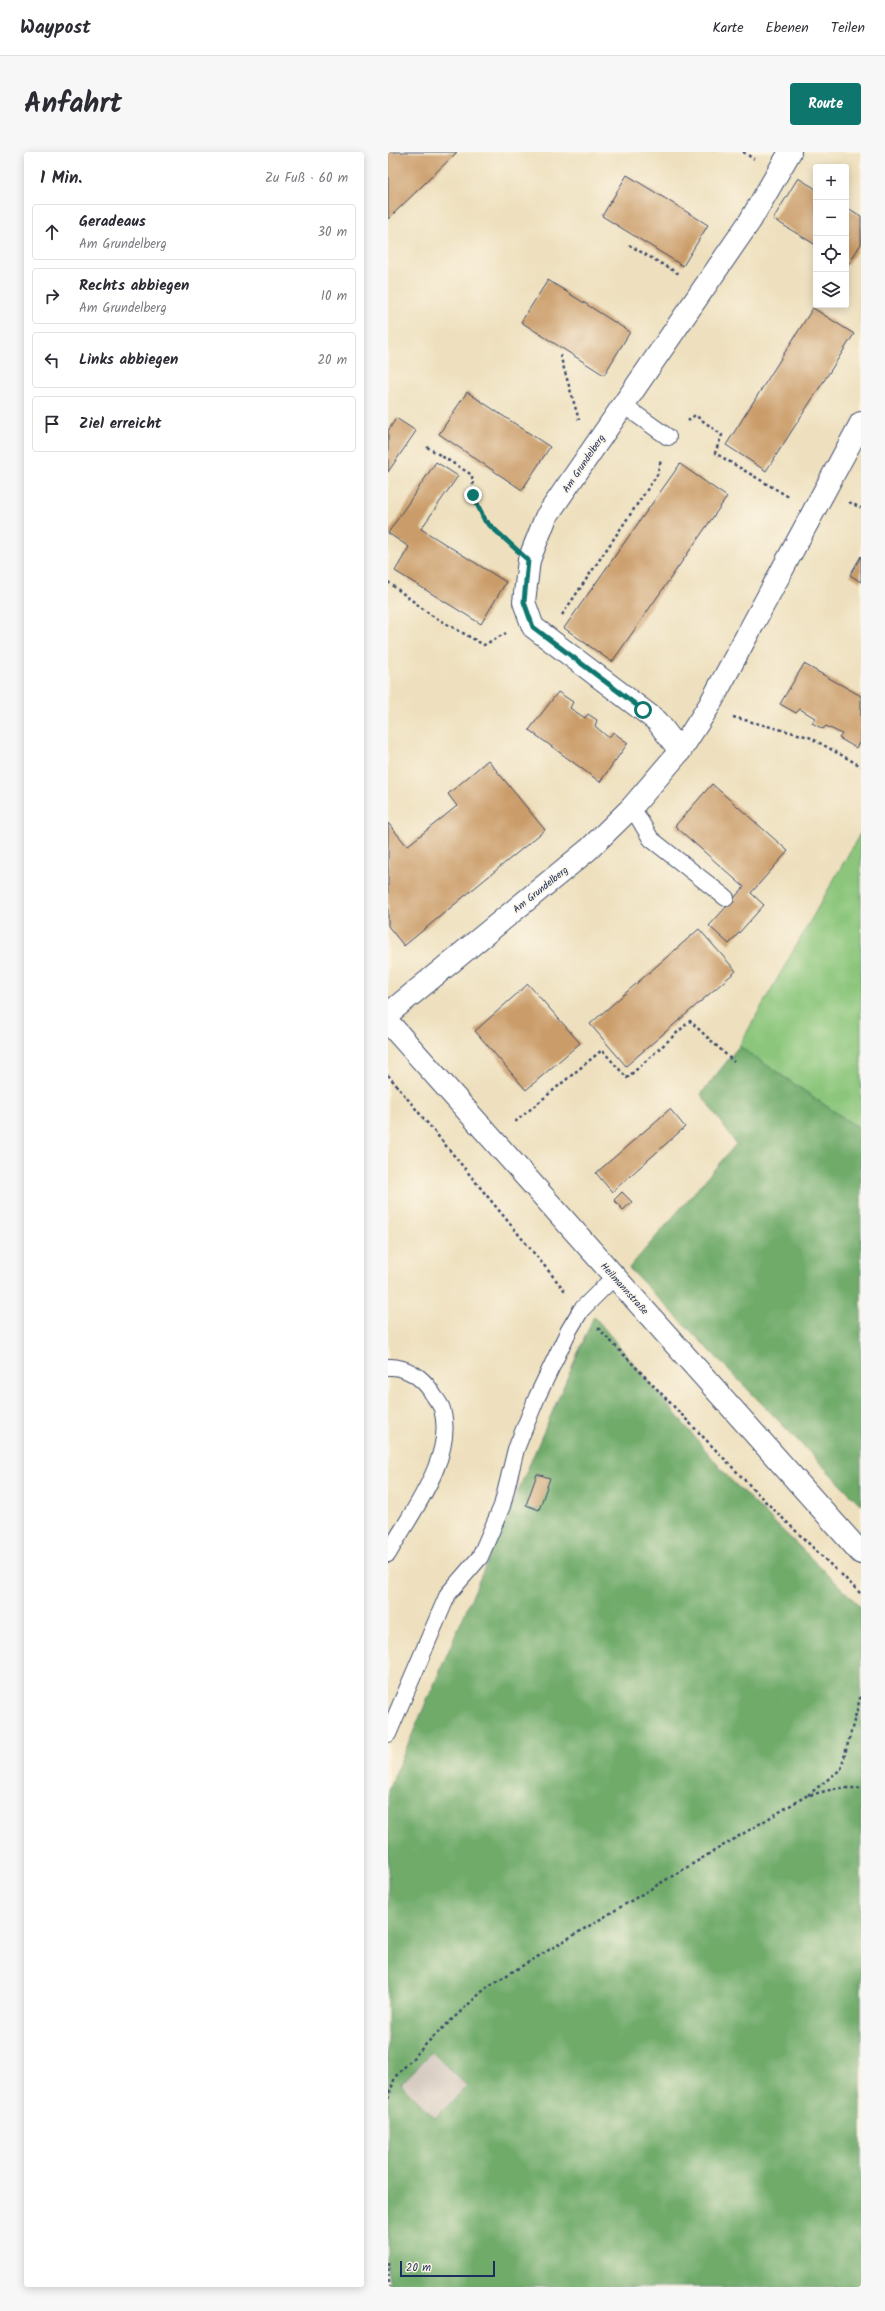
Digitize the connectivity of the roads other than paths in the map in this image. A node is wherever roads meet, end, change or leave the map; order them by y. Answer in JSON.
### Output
{"nodes":[{"id":1,"x":790,"y":152,"type":"edge"},
{"id":2,"x":623,"y":405,"type":"junction"},
{"id":3,"x":861,"y":423,"type":"edge"},
{"id":4,"x":668,"y":437,"type":"road end"},
{"id":5,"x":680,"y":751,"type":"junction"},
{"id":6,"x":632,"y":807,"type":"junction"},
{"id":7,"x":726,"y":898,"type":"dead end"},
{"id":8,"x":388,"y":1014,"type":"edge"},
{"id":9,"x":388,"y":1022,"type":"edge"},
{"id":10,"x":615,"y":1276,"type":"junction"},
{"id":11,"x":388,"y":1367,"type":"edge"},
{"id":12,"x":861,"y":1553,"type":"edge"},
{"id":13,"x":388,"y":1554,"type":"edge"},
{"id":14,"x":388,"y":1734,"type":"edge"}],
"edges":[{"from":1,"to":2,"type":"street","name":"Am Grundelberg"},
{"from":2,"to":4,"type":"lane"},
{"from":2,"to":5,"type":"street","name":"Am Grundelberg"},
{"from":3,"to":5,"type":"street","name":"Am Grundelberg"},
{"from":5,"to":6,"type":"street","name":"Am Grundelberg"},
{"from":6,"to":7,"type":"lane"},
{"from":6,"to":8,"type":"street","name":"Am Grundelberg"},
{"from":9,"to":10,"type":"street","name":"Heilmannstraße"},
{"from":10,"to":12,"type":"street","name":"Heilmannstraße"},
{"from":10,"to":14,"type":"lane"},
{"from":11,"to":13,"type":"lane"}]}
